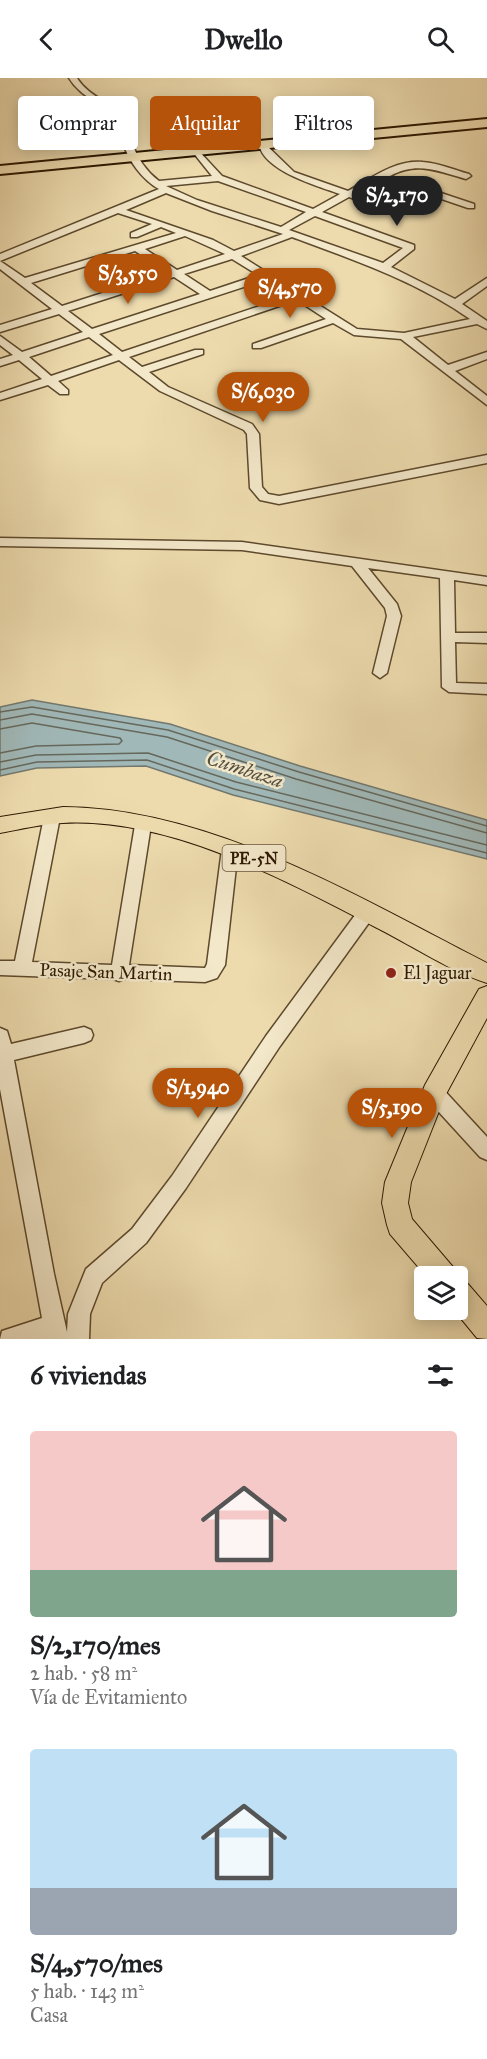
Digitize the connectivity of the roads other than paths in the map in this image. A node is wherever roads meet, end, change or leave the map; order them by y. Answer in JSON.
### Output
{"nodes":[{"id":1,"x":73,"y":78,"type":"edge"},
{"id":2,"x":487,"y":123,"type":"edge"},
{"id":3,"x":262,"y":144,"type":"junction"},
{"id":4,"x":196,"y":151,"type":"junction"},
{"id":5,"x":135,"y":157,"type":"junction"},
{"id":6,"x":0,"y":170,"type":"edge"},
{"id":7,"x":382,"y":176,"type":"junction"},
{"id":8,"x":466,"y":176,"type":"dead end"},
{"id":9,"x":219,"y":178,"type":"junction"},
{"id":10,"x":161,"y":187,"type":"junction"},
{"id":11,"x":349,"y":194,"type":"junction"},
{"id":12,"x":471,"y":206,"type":"dead end"},
{"id":13,"x":389,"y":208,"type":"dead end"},
{"id":14,"x":120,"y":209,"type":"junction"},
{"id":15,"x":314,"y":212,"type":"junction"},
{"id":16,"x":161,"y":224,"type":"junction"},
{"id":17,"x":287,"y":232,"type":"junction"},
{"id":18,"x":185,"y":234,"type":"junction"},
{"id":19,"x":134,"y":235,"type":"dead end"},
{"id":20,"x":137,"y":248,"type":"junction"},
{"id":21,"x":233,"y":255,"type":"junction"},
{"id":22,"x":0,"y":258,"type":"edge"},
{"id":23,"x":0,"y":264,"type":"edge"},
{"id":24,"x":384,"y":267,"type":"junction"},
{"id":25,"x":178,"y":272,"type":"junction"},
{"id":26,"x":266,"y":276,"type":"junction"},
{"id":27,"x":487,"y":281,"type":"edge"},
{"id":28,"x":25,"y":282,"type":"junction"},
{"id":29,"x":209,"y":295,"type":"junction"},
{"id":30,"x":296,"y":297,"type":"junction"},
{"id":31,"x":454,"y":303,"type":"junction"},
{"id":32,"x":61,"y":309,"type":"junction"},
{"id":33,"x":333,"y":320,"type":"junction"},
{"id":34,"x":482,"y":323,"type":"edge"},
{"id":35,"x":0,"y":329,"type":"edge"},
{"id":36,"x":91,"y":332,"type":"junction"},
{"id":37,"x":404,"y":336,"type":"junction"},
{"id":38,"x":0,"y":339,"type":"edge"},
{"id":39,"x":257,"y":346,"type":"dead end"},
{"id":40,"x":199,"y":352,"type":"dead end"},
{"id":41,"x":487,"y":355,"type":"edge"},
{"id":42,"x":20,"y":357,"type":"junction"},
{"id":43,"x":123,"y":357,"type":"junction"},
{"id":44,"x":0,"y":363,"type":"edge"},
{"id":45,"x":446,"y":370,"type":"junction"},
{"id":46,"x":141,"y":371,"type":"junction"},
{"id":47,"x":53,"y":381,"type":"junction"},
{"id":48,"x":64,"y":392,"type":"dead end"},
{"id":49,"x":0,"y":397,"type":"edge"},
{"id":50,"x":487,"y":402,"type":"edge"},
{"id":51,"x":487,"y":459,"type":"edge"},
{"id":52,"x":0,"y":542,"type":"edge"},
{"id":53,"x":357,"y":563,"type":"junction"},
{"id":54,"x":447,"y":576,"type":"junction"},
{"id":55,"x":487,"y":581,"type":"edge"},
{"id":56,"x":447,"y":637,"type":"junction"},
{"id":57,"x":487,"y":638,"type":"edge"},
{"id":58,"x":380,"y":673,"type":"dead end"},
{"id":59,"x":487,"y":689,"type":"edge"},
{"id":60,"x":52,"y":817,"type":"junction"},
{"id":61,"x":0,"y":825,"type":"edge"},
{"id":62,"x":143,"y":825,"type":"junction"},
{"id":63,"x":231,"y":849,"type":"junction"},
{"id":64,"x":367,"y":912,"type":"junction"},
{"id":65,"x":0,"y":968,"type":"edge"},
{"id":66,"x":22,"y":969,"type":"junction"},
{"id":67,"x":119,"y":974,"type":"junction"},
{"id":68,"x":487,"y":974,"type":"edge"},
{"id":69,"x":487,"y":996,"type":"edge"},
{"id":70,"x":84,"y":1035,"type":"dead end"},
{"id":71,"x":2,"y":1045,"type":"edge"},
{"id":72,"x":434,"y":1094,"type":"junction"},
{"id":73,"x":487,"y":1151,"type":"edge"},
{"id":74,"x":435,"y":1266,"type":"edge"},
{"id":75,"x":468,"y":1305,"type":"edge"},
{"id":76,"x":487,"y":1328,"type":"edge"},
{"id":77,"x":57,"y":1331,"type":"edge"},
{"id":78,"x":10,"y":1339,"type":"edge"},
{"id":79,"x":78,"y":1339,"type":"edge"}],
"edges":[{"from":1,"to":5,"type":"street"},
{"from":2,"to":3,"type":"highway"},
{"from":3,"to":4,"type":"highway"},
{"from":3,"to":11,"type":"street"},
{"from":4,"to":5,"type":"highway"},
{"from":4,"to":9,"type":"street"},
{"from":5,"to":6,"type":"highway"},
{"from":5,"to":10,"type":"street"},
{"from":7,"to":8,"type":"street"},
{"from":7,"to":11,"type":"street"},
{"from":7,"to":12,"type":"street"},
{"from":9,"to":10,"type":"street"},
{"from":9,"to":15,"type":"street"},
{"from":10,"to":14,"type":"street"},
{"from":10,"to":17,"type":"street"},
{"from":11,"to":13,"type":"street"},
{"from":11,"to":15,"type":"street"},
{"from":14,"to":16,"type":"street"},
{"from":14,"to":22,"type":"street"},
{"from":15,"to":17,"type":"street"},
{"from":15,"to":24,"type":"street"},
{"from":16,"to":18,"type":"street"},
{"from":16,"to":19,"type":"street"},
{"from":17,"to":21,"type":"street"},
{"from":17,"to":24,"type":"street"},
{"from":18,"to":20,"type":"street"},
{"from":18,"to":21,"type":"street"},
{"from":20,"to":25,"type":"street"},
{"from":20,"to":28,"type":"street"},
{"from":21,"to":25,"type":"street"},
{"from":21,"to":26,"type":"street"},
{"from":23,"to":28,"type":"street"},
{"from":24,"to":31,"type":"street"},
{"from":25,"to":29,"type":"street"},
{"from":25,"to":32,"type":"street"},
{"from":26,"to":29,"type":"street"},
{"from":26,"to":30,"type":"street"},
{"from":27,"to":31,"type":"street"},
{"from":28,"to":32,"type":"street"},
{"from":29,"to":36,"type":"street"},
{"from":30,"to":33,"type":"street"},
{"from":30,"to":43,"type":"street"},
{"from":31,"to":34,"type":"street"},
{"from":32,"to":35,"type":"street"},
{"from":32,"to":36,"type":"street"},
{"from":33,"to":37,"type":"street"},
{"from":33,"to":39,"type":"street"},
{"from":34,"to":37,"type":"street"},
{"from":36,"to":42,"type":"street"},
{"from":36,"to":43,"type":"street"},
{"from":37,"to":45,"type":"street"},
{"from":38,"to":42,"type":"street"},
{"from":40,"to":46,"type":"street"},
{"from":41,"to":45,"type":"street"},
{"from":42,"to":44,"type":"street"},
{"from":42,"to":47,"type":"street"},
{"from":43,"to":46,"type":"street"},
{"from":43,"to":47,"type":"street"},
{"from":45,"to":50,"type":"street"},
{"from":46,"to":51,"type":"street"},
{"from":47,"to":48,"type":"street"},
{"from":47,"to":49,"type":"street"},
{"from":52,"to":53,"type":"street"},
{"from":53,"to":54,"type":"street"},
{"from":53,"to":58,"type":"street"},
{"from":54,"to":55,"type":"street"},
{"from":54,"to":56,"type":"street"},
{"from":56,"to":57,"type":"street"},
{"from":56,"to":59,"type":"street"},
{"from":60,"to":61,"type":"main road","number":"PE-5N"},
{"from":60,"to":62,"type":"main road","number":"PE-5N"},
{"from":60,"to":66,"type":"street"},
{"from":62,"to":63,"type":"main road","number":"PE-5N"},
{"from":62,"to":67,"type":"street"},
{"from":63,"to":64,"type":"main road","number":"PE-5N"},
{"from":63,"to":67,"type":"street","name":"Pasaje San Martin"},
{"from":64,"to":68,"type":"main road","number":"PE-5N"},
{"from":64,"to":79,"type":"street"},
{"from":65,"to":66,"type":"street","name":"Pasaje San Martin"},
{"from":66,"to":67,"type":"street","name":"Pasaje San Martin"},
{"from":69,"to":72,"type":"main road"},
{"from":70,"to":71,"type":"street"},
{"from":71,"to":77,"type":"street"},
{"from":72,"to":73,"type":"street"},
{"from":72,"to":74,"type":"main road"},
{"from":75,"to":76,"type":"main road"},
{"from":77,"to":78,"type":"street"}]}
